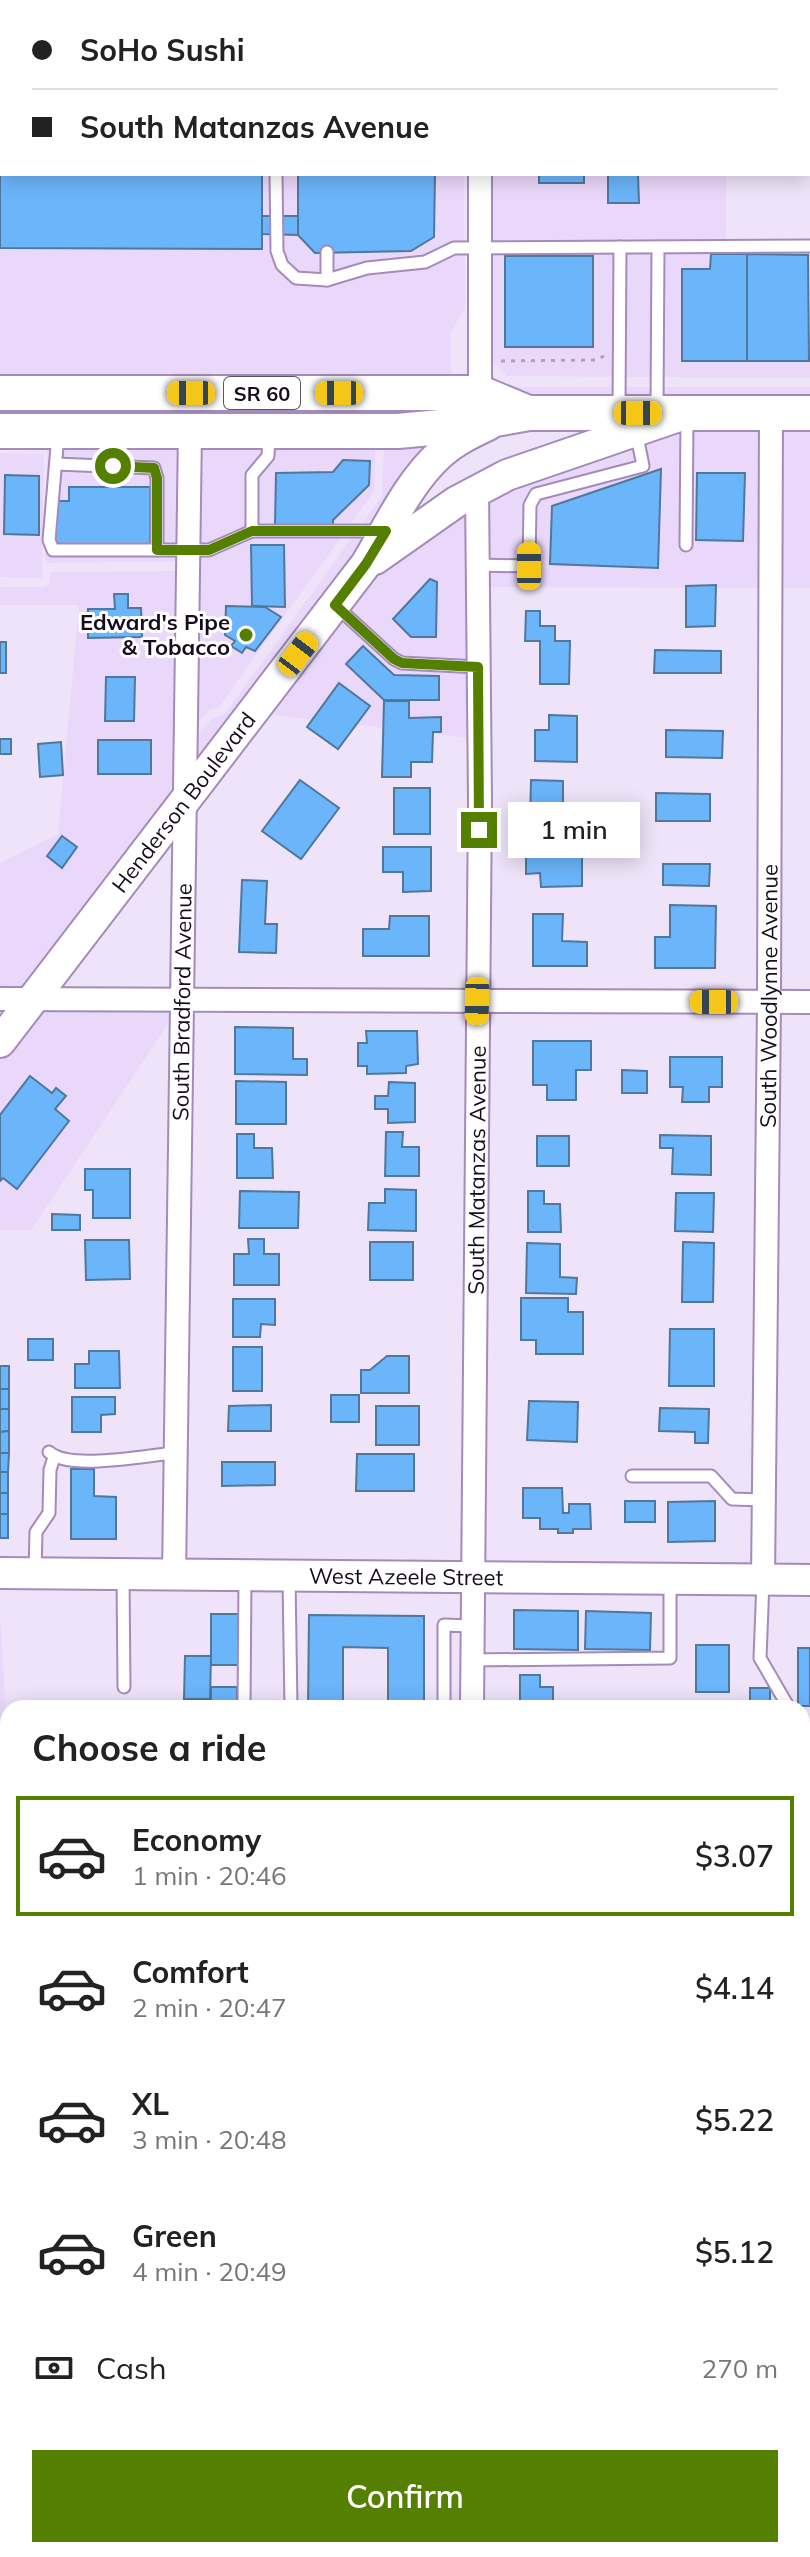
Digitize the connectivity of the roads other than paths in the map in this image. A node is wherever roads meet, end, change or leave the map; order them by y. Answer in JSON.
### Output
{"nodes":[{"id":1,"x":276,"y":176,"type":"edge"},
{"id":2,"x":480,"y":176,"type":"edge"},
{"id":3,"x":810,"y":246,"type":"edge"},
{"id":4,"x":620,"y":247,"type":"junction"},
{"id":5,"x":658,"y":247,"type":"junction"},
{"id":6,"x":480,"y":248,"type":"junction"},
{"id":7,"x":327,"y":252,"type":"dead end"},
{"id":8,"x":327,"y":280,"type":"junction"},
{"id":9,"x":489,"y":381,"type":"junction"},
{"id":10,"x":0,"y":393,"type":"edge"},
{"id":11,"x":529,"y":413,"type":"junction"},
{"id":12,"x":771,"y":413,"type":"junction"},
{"id":13,"x":810,"y":413,"type":"edge"},
{"id":14,"x":650,"y":418,"type":"junction"},
{"id":15,"x":59,"y":430,"type":"junction"},
{"id":16,"x":190,"y":430,"type":"junction"},
{"id":17,"x":0,"y":431,"type":"edge"},
{"id":18,"x":269,"y":431,"type":"junction"},
{"id":19,"x":56,"y":464,"type":"junction"},
{"id":20,"x":477,"y":490,"type":"junction"},
{"id":21,"x":252,"y":531,"type":"junction"},
{"id":22,"x":386,"y":531,"type":"junction"},
{"id":23,"x":686,"y":545,"type":"dead end"},
{"id":24,"x":157,"y":550,"type":"junction"},
{"id":25,"x":189,"y":550,"type":"junction"},
{"id":26,"x":366,"y":564,"type":"junction"},
{"id":27,"x":478,"y":565,"type":"junction"},
{"id":28,"x":335,"y":605,"type":"junction"},
{"id":29,"x":478,"y":667,"type":"junction"},
{"id":30,"x":186,"y":799,"type":"junction"},
{"id":31,"x":0,"y":999,"type":"edge"},
{"id":32,"x":33,"y":1000,"type":"junction"},
{"id":33,"x":183,"y":1000,"type":"junction"},
{"id":34,"x":477,"y":1001,"type":"junction"},
{"id":35,"x":769,"y":1002,"type":"junction"},
{"id":36,"x":810,"y":1002,"type":"edge"},
{"id":37,"x":0,"y":1042,"type":"edge"},
{"id":38,"x":175,"y":1453,"type":"junction"},
{"id":39,"x":632,"y":1476,"type":"dead end"},
{"id":40,"x":764,"y":1500,"type":"junction"},
{"id":41,"x":0,"y":1573,"type":"edge"},
{"id":42,"x":35,"y":1573,"type":"junction"},
{"id":43,"x":123,"y":1575,"type":"junction"},
{"id":44,"x":174,"y":1576,"type":"junction"},
{"id":45,"x":245,"y":1577,"type":"junction"},
{"id":46,"x":289,"y":1577,"type":"junction"},
{"id":47,"x":472,"y":1579,"type":"junction"},
{"id":48,"x":670,"y":1580,"type":"junction"},
{"id":49,"x":763,"y":1580,"type":"junction"},
{"id":50,"x":810,"y":1580,"type":"edge"},
{"id":51,"x":472,"y":1626,"type":"junction"},
{"id":52,"x":472,"y":1660,"type":"junction"},
{"id":53,"x":124,"y":1687,"type":"dead end"},
{"id":54,"x":244,"y":1700,"type":"edge"},
{"id":55,"x":291,"y":1700,"type":"edge"},
{"id":56,"x":444,"y":1700,"type":"edge"},
{"id":57,"x":472,"y":1700,"type":"edge"},
{"id":58,"x":784,"y":1700,"type":"edge"}],
"edges":[{"from":1,"to":8,"type":"lane"},
{"from":2,"to":6,"type":"street"},
{"from":3,"to":5,"type":"lane"},
{"from":4,"to":5,"type":"lane"},
{"from":4,"to":6,"type":"lane"},
{"from":4,"to":14,"type":"lane"},
{"from":5,"to":14,"type":"lane"},
{"from":6,"to":8,"type":"lane"},
{"from":6,"to":9,"type":"street"},
{"from":7,"to":8,"type":"lane"},
{"from":9,"to":10,"type":"main road","number":"SR 60"},
{"from":9,"to":11,"type":"main road","number":"SR 60"},
{"from":11,"to":14,"type":"main road","number":"SR 60"},
{"from":11,"to":18,"type":"main road","number":"SR 60"},
{"from":11,"to":22,"type":"main road","name":"Henderson Boulevard"},
{"from":12,"to":13,"type":"main road","number":"SR 60"},
{"from":12,"to":14,"type":"main road","number":"SR 60"},
{"from":12,"to":35,"type":"street","name":"South Woodlynne Avenue"},
{"from":14,"to":20,"type":"main road","name":"Henderson Boulevard"},
{"from":14,"to":23,"type":"lane"},
{"from":14,"to":27,"type":"lane"},
{"from":15,"to":16,"type":"main road","number":"SR 60"},
{"from":15,"to":17,"type":"main road","number":"SR 60"},
{"from":15,"to":19,"type":"lane"},
{"from":16,"to":18,"type":"main road","number":"SR 60"},
{"from":16,"to":25,"type":"street","name":"South Bradford Avenue"},
{"from":18,"to":21,"type":"lane"},
{"from":19,"to":24,"type":"lane"},
{"from":19,"to":24,"type":"lane"},
{"from":20,"to":26,"type":"main road","name":"Henderson Boulevard"},
{"from":20,"to":27,"type":"street","name":"South Matanzas Avenue"},
{"from":21,"to":22,"type":"lane"},
{"from":21,"to":25,"type":"lane"},
{"from":22,"to":26,"type":"main road","name":"Henderson Boulevard"},
{"from":24,"to":25,"type":"lane"},
{"from":25,"to":30,"type":"street","name":"South Bradford Avenue"},
{"from":26,"to":28,"type":"main road","name":"Henderson Boulevard"},
{"from":27,"to":29,"type":"street","name":"South Matanzas Avenue"},
{"from":28,"to":29,"type":"lane"},
{"from":28,"to":30,"type":"main road","name":"Henderson Boulevard"},
{"from":29,"to":34,"type":"street","name":"South Matanzas Avenue"},
{"from":30,"to":32,"type":"main road","name":"Henderson Boulevard"},
{"from":30,"to":33,"type":"street","name":"South Bradford Avenue"},
{"from":31,"to":32,"type":"street"},
{"from":32,"to":33,"type":"street"},
{"from":32,"to":37,"type":"main road","name":"Henderson Boulevard"},
{"from":33,"to":34,"type":"street"},
{"from":33,"to":38,"type":"street","name":"South Bradford Avenue"},
{"from":34,"to":35,"type":"street"},
{"from":34,"to":47,"type":"street","name":"South Matanzas Avenue"},
{"from":35,"to":36,"type":"street"},
{"from":35,"to":40,"type":"street","name":"South Woodlynne Avenue"},
{"from":38,"to":42,"type":"lane"},
{"from":38,"to":44,"type":"street","name":"South Bradford Avenue"},
{"from":39,"to":40,"type":"lane"},
{"from":40,"to":49,"type":"street","name":"South Woodlynne Avenue"},
{"from":41,"to":42,"type":"main road","name":"West Azeele Street"},
{"from":42,"to":43,"type":"main road","name":"West Azeele Street"},
{"from":43,"to":44,"type":"main road","name":"West Azeele Street"},
{"from":43,"to":53,"type":"lane"},
{"from":44,"to":45,"type":"main road","name":"West Azeele Street"},
{"from":45,"to":46,"type":"main road","name":"West Azeele Street"},
{"from":45,"to":54,"type":"lane"},
{"from":46,"to":47,"type":"main road","name":"West Azeele Street"},
{"from":46,"to":55,"type":"lane"},
{"from":47,"to":48,"type":"main road","name":"West Azeele Street"},
{"from":47,"to":51,"type":"street","name":"South Matanzas Avenue"},
{"from":48,"to":49,"type":"main road","name":"West Azeele Street"},
{"from":48,"to":52,"type":"lane"},
{"from":49,"to":50,"type":"main road","name":"West Azeele Street"},
{"from":49,"to":58,"type":"lane"},
{"from":51,"to":52,"type":"street","name":"South Matanzas Avenue"},
{"from":51,"to":56,"type":"lane"},
{"from":52,"to":57,"type":"street","name":"South Matanzas Avenue"}]}
